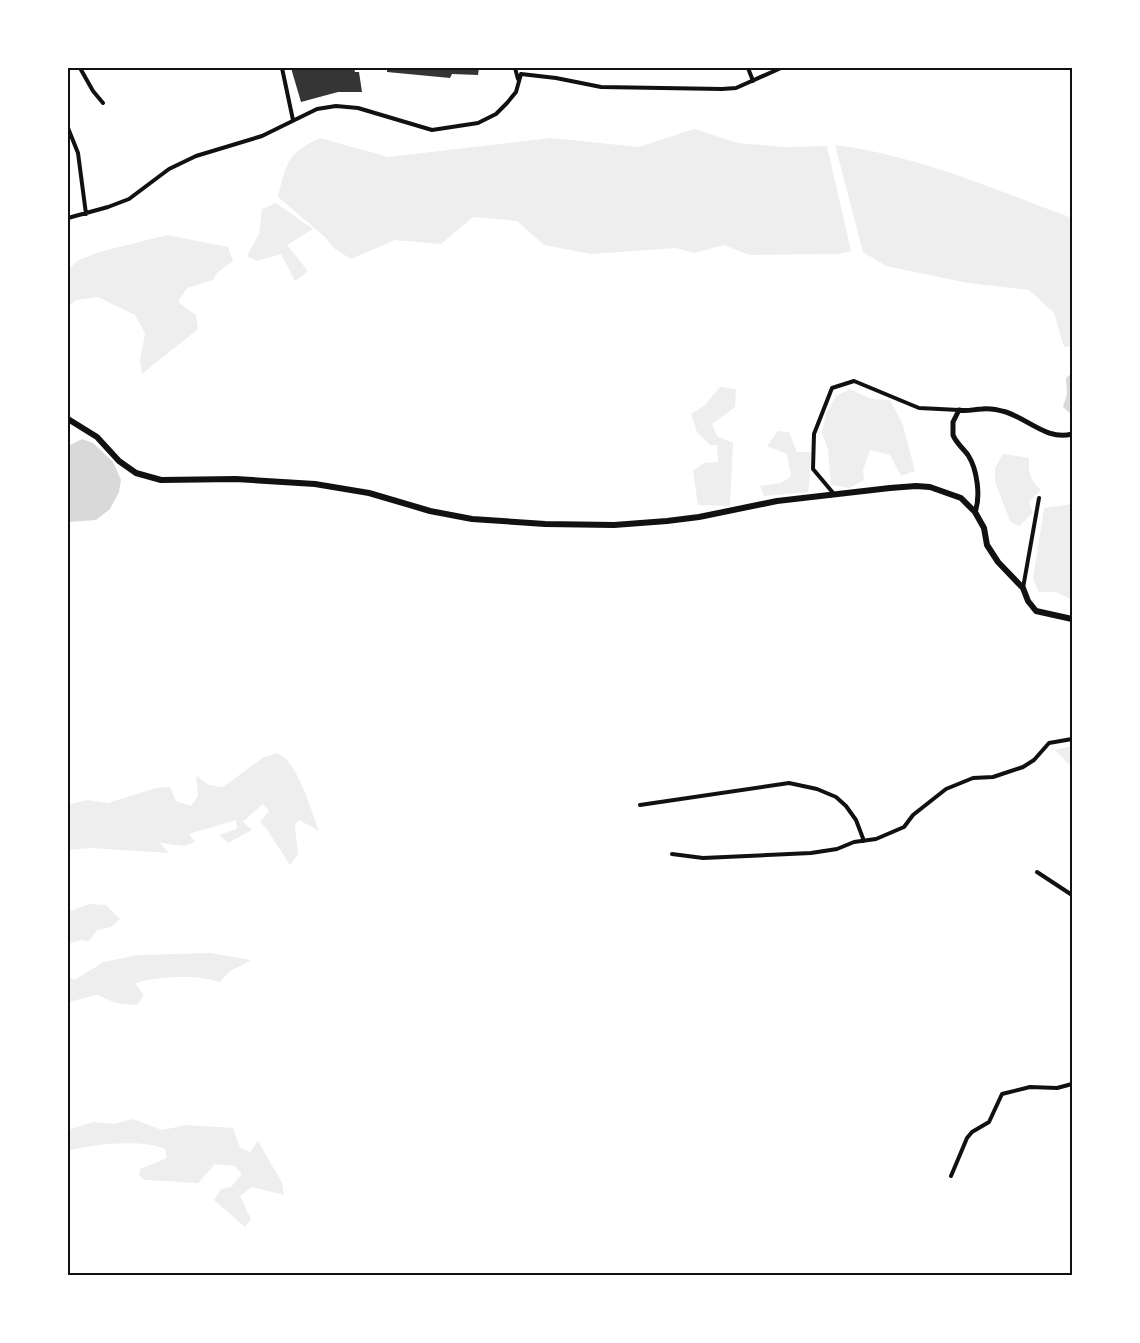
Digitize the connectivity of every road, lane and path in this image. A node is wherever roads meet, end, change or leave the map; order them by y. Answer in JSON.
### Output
{"nodes":[{"id":1,"x":81,"y":68,"type":"edge"},
{"id":2,"x":282,"y":68,"type":"edge"},
{"id":3,"x":515,"y":68,"type":"edge"},
{"id":4,"x":748,"y":68,"type":"edge"},
{"id":5,"x":781,"y":68,"type":"edge"},
{"id":6,"x":753,"y":81,"type":"junction"},
{"id":7,"x":517,"y":86,"type":"junction"},
{"id":8,"x":103,"y":104,"type":"dead end"},
{"id":9,"x":293,"y":120,"type":"junction"},
{"id":10,"x":68,"y":128,"type":"edge"},
{"id":11,"x":86,"y":214,"type":"junction"},
{"id":12,"x":68,"y":218,"type":"edge"},
{"id":13,"x":959,"y":410,"type":"junction"},
{"id":14,"x":68,"y":419,"type":"edge"},
{"id":15,"x":1072,"y":434,"type":"edge"},
{"id":16,"x":834,"y":495,"type":"junction"},
{"id":17,"x":1039,"y":498,"type":"dead end"},
{"id":18,"x":975,"y":512,"type":"junction"},
{"id":19,"x":1023,"y":588,"type":"junction"},
{"id":20,"x":1072,"y":619,"type":"edge"},
{"id":21,"x":1072,"y":739,"type":"edge"},
{"id":22,"x":640,"y":805,"type":"dead end"},
{"id":23,"x":864,"y":841,"type":"junction"},
{"id":24,"x":672,"y":854,"type":"dead end"},
{"id":25,"x":1037,"y":872,"type":"dead end"},
{"id":26,"x":1072,"y":895,"type":"edge"},
{"id":27,"x":1072,"y":1084,"type":"edge"},
{"id":28,"x":951,"y":1176,"type":"dead end"}],
"edges":[{"from":1,"to":8,"type":"street"},
{"from":2,"to":9,"type":"street"},
{"from":3,"to":7,"type":"street"},
{"from":4,"to":6,"type":"street"},
{"from":5,"to":6,"type":"street"},
{"from":6,"to":7,"type":"street"},
{"from":7,"to":9,"type":"street"},
{"from":9,"to":11,"type":"street"},
{"from":10,"to":11,"type":"street"},
{"from":11,"to":12,"type":"street"},
{"from":13,"to":15,"type":"street"},
{"from":13,"to":16,"type":"street"},
{"from":13,"to":18,"type":"street"},
{"from":14,"to":16,"type":"main road"},
{"from":16,"to":18,"type":"main road"},
{"from":17,"to":19,"type":"street"},
{"from":18,"to":19,"type":"main road"},
{"from":19,"to":20,"type":"main road"},
{"from":21,"to":23,"type":"street"},
{"from":22,"to":23,"type":"street"},
{"from":23,"to":24,"type":"street"},
{"from":25,"to":26,"type":"street"},
{"from":27,"to":28,"type":"street"}]}
